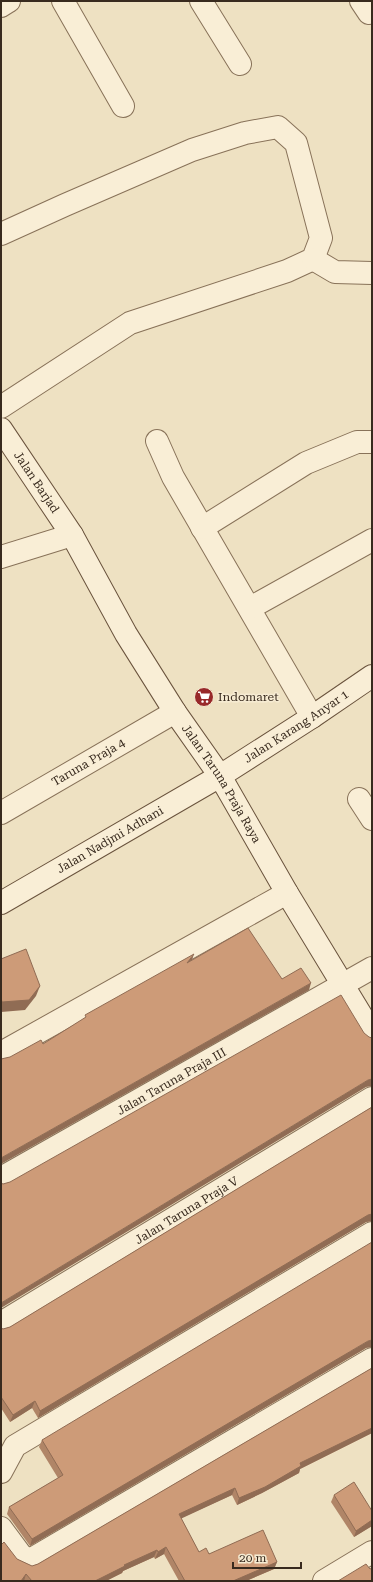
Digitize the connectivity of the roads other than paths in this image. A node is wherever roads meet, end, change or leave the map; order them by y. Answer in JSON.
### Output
{"nodes":[{"id":1,"x":9,"y":1,"type":"edge"},
{"id":2,"x":63,"y":1,"type":"edge"},
{"id":3,"x":201,"y":1,"type":"edge"},
{"id":4,"x":1,"y":6,"type":"edge"},
{"id":5,"x":240,"y":64,"type":"dead end"},
{"id":6,"x":124,"y":106,"type":"dead end"},
{"id":7,"x":1,"y":234,"type":"edge"},
{"id":8,"x":313,"y":259,"type":"junction"},
{"id":9,"x":372,"y":273,"type":"edge"},
{"id":10,"x":1,"y":407,"type":"edge"},
{"id":11,"x":1,"y":429,"type":"edge"},
{"id":12,"x":157,"y":441,"type":"dead end"},
{"id":13,"x":372,"y":442,"type":"edge"},
{"id":14,"x":202,"y":528,"type":"junction"},
{"id":15,"x":72,"y":535,"type":"junction"},
{"id":16,"x":372,"y":540,"type":"edge"},
{"id":17,"x":1,"y":557,"type":"edge"},
{"id":18,"x":250,"y":608,"type":"junction"},
{"id":19,"x":372,"y":676,"type":"edge"},
{"id":20,"x":176,"y":712,"type":"junction"},
{"id":21,"x":312,"y":717,"type":"junction"},
{"id":22,"x":220,"y":776,"type":"junction"},
{"id":23,"x":359,"y":799,"type":"dead end"},
{"id":24,"x":1,"y":813,"type":"edge"},
{"id":25,"x":372,"y":819,"type":"edge"},
{"id":26,"x":287,"y":893,"type":"junction"},
{"id":27,"x":1,"y":903,"type":"edge"},
{"id":28,"x":372,"y":968,"type":"edge"},
{"id":29,"x":342,"y":986,"type":"junction"},
{"id":30,"x":372,"y":1033,"type":"edge"},
{"id":31,"x":1,"y":1053,"type":"edge"},
{"id":32,"x":372,"y":1098,"type":"edge"},
{"id":33,"x":1,"y":1178,"type":"edge"},
{"id":34,"x":372,"y":1233,"type":"edge"},
{"id":35,"x":1,"y":1323,"type":"edge"},
{"id":36,"x":372,"y":1359,"type":"edge"},
{"id":37,"x":1,"y":1472,"type":"edge"},
{"id":38,"x":1,"y":1528,"type":"edge"},
{"id":39,"x":372,"y":1552,"type":"edge"},
{"id":40,"x":324,"y":1581,"type":"edge"}],
"edges":[{"from":1,"to":4,"type":"street"},
{"from":2,"to":6,"type":"street"},
{"from":3,"to":5,"type":"street"},
{"from":7,"to":8,"type":"street"},
{"from":8,"to":9,"type":"street"},
{"from":8,"to":10,"type":"street"},
{"from":11,"to":15,"type":"street","name":"Jalan Barjad"},
{"from":12,"to":14,"type":"street"},
{"from":13,"to":14,"type":"street"},
{"from":14,"to":18,"type":"street"},
{"from":15,"to":17,"type":"street"},
{"from":15,"to":20,"type":"street","name":"Jalan Taruna Praja Raya"},
{"from":16,"to":18,"type":"street"},
{"from":18,"to":21,"type":"street"},
{"from":19,"to":21,"type":"street","name":"Jalan Karang Anyar 1"},
{"from":20,"to":22,"type":"street","name":"Jalan Taruna Praja Raya"},
{"from":20,"to":24,"type":"street","name":"Taruna Praja 4"},
{"from":21,"to":22,"type":"street","name":"Jalan Karang Anyar 1"},
{"from":22,"to":26,"type":"street","name":"Jalan Taruna Praja Raya"},
{"from":22,"to":27,"type":"street","name":"Jalan Nadjmi Adhani"},
{"from":23,"to":25,"type":"street"},
{"from":26,"to":29,"type":"street","name":"Jalan Taruna Praja Raya"},
{"from":26,"to":31,"type":"street"},
{"from":28,"to":29,"type":"street","name":"Jalan Taruna Praja III"},
{"from":29,"to":30,"type":"street","name":"Jalan Taruna Praja Raya"},
{"from":29,"to":33,"type":"street","name":"Jalan Taruna Praja III"},
{"from":32,"to":35,"type":"street","name":"Jalan Taruna Praja V"},
{"from":34,"to":37,"type":"street"},
{"from":36,"to":38,"type":"street"},
{"from":39,"to":40,"type":"street"}]}
